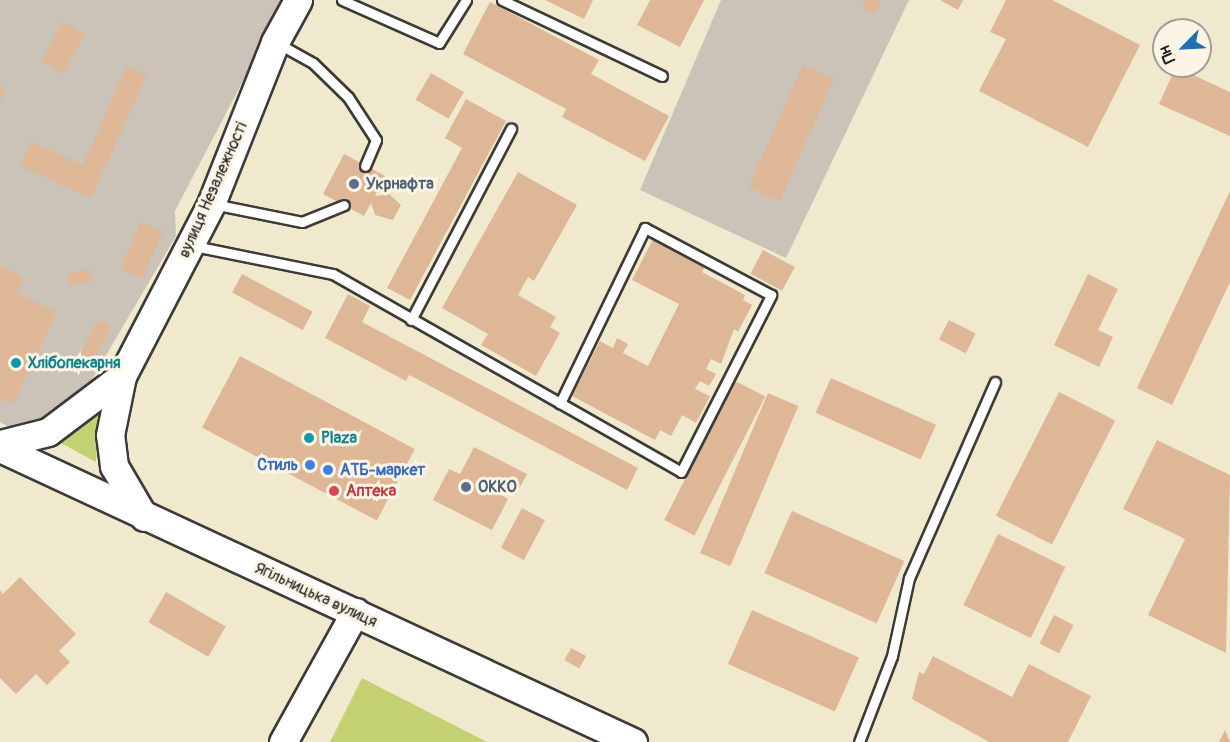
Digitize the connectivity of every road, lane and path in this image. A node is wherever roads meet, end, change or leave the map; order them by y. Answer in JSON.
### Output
{"nodes":[{"id":1,"x":298,"y":0,"type":"edge"},
{"id":2,"x":342,"y":0,"type":"edge"},
{"id":3,"x":466,"y":0,"type":"edge"},
{"id":4,"x":502,"y":0,"type":"edge"},
{"id":5,"x":275,"y":42,"type":"junction"},
{"id":6,"x":662,"y":76,"type":"dead end"},
{"id":7,"x":511,"y":129,"type":"dead end"},
{"id":8,"x":365,"y":166,"type":"dead end"},
{"id":9,"x":211,"y":204,"type":"junction"},
{"id":10,"x":344,"y":205,"type":"dead end"},
{"id":11,"x":191,"y":246,"type":"junction"},
{"id":12,"x":411,"y":320,"type":"junction"},
{"id":13,"x":122,"y":376,"type":"junction"},
{"id":14,"x":995,"y":382,"type":"dead end"},
{"id":15,"x":560,"y":403,"type":"junction"},
{"id":16,"x":0,"y":446,"type":"edge"},
{"id":17,"x":145,"y":518,"type":"junction"},
{"id":18,"x":355,"y":612,"type":"junction"},
{"id":19,"x":283,"y":742,"type":"edge"},
{"id":20,"x":633,"y":742,"type":"edge"},
{"id":21,"x":859,"y":742,"type":"edge"}],
"edges":[{"from":1,"to":5,"type":"main road","name":"вулиця Незалежності"},
{"from":2,"to":3,"type":"lane"},
{"from":4,"to":6,"type":"lane"},
{"from":5,"to":8,"type":"lane"},
{"from":5,"to":9,"type":"main road","name":"вулиця Незалежності"},
{"from":7,"to":12,"type":"lane"},
{"from":9,"to":10,"type":"lane"},
{"from":9,"to":11,"type":"main road","name":"вулиця Незалежності"},
{"from":11,"to":12,"type":"lane"},
{"from":11,"to":13,"type":"main road","name":"вулиця Незалежності"},
{"from":12,"to":15,"type":"lane"},
{"from":13,"to":16,"type":"main road","name":"вулиця Незалежності"},
{"from":13,"to":17,"type":"main road","name":"вулиця Незалежності"},
{"from":14,"to":21,"type":"lane"},
{"from":15,"to":15,"type":"lane"},
{"from":16,"to":17,"type":"main road","name":"Ягільницька вулиця"},
{"from":17,"to":18,"type":"main road","name":"Ягільницька вулиця"},
{"from":18,"to":19,"type":"main road"},
{"from":18,"to":20,"type":"main road","name":"Ягільницька вулиця"}]}
